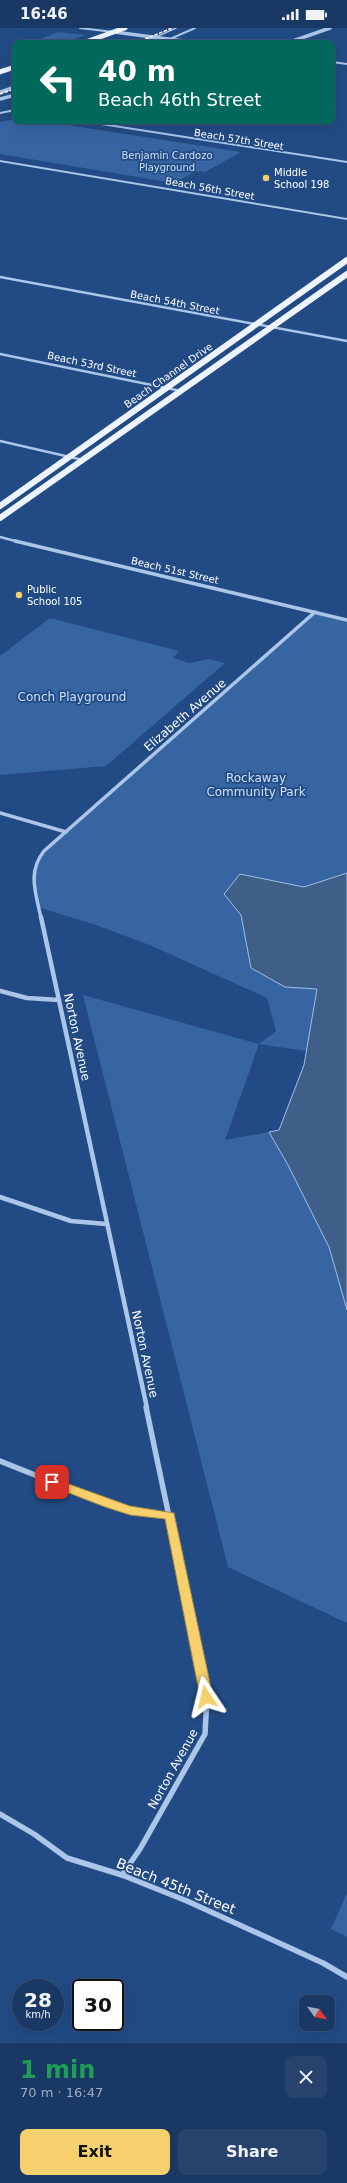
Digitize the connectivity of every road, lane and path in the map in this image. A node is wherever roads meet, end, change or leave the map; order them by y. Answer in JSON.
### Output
{"nodes":[{"id":1,"x":80,"y":28,"type":"edge"},
{"id":2,"x":125,"y":28,"type":"edge"},
{"id":3,"x":176,"y":28,"type":"edge"},
{"id":4,"x":195,"y":28,"type":"edge"},
{"id":5,"x":330,"y":28,"type":"edge"},
{"id":6,"x":114,"y":32,"type":"junction"},
{"id":7,"x":156,"y":37,"type":"junction"},
{"id":8,"x":170,"y":39,"type":"junction"},
{"id":9,"x":91,"y":40,"type":"edge"},
{"id":10,"x":148,"y":40,"type":"edge"},
{"id":11,"x":177,"y":40,"type":"edge"},
{"id":12,"x":296,"y":40,"type":"edge"},
{"id":13,"x":335,"y":62,"type":"edge"},
{"id":14,"x":347,"y":64,"type":"edge"},
{"id":15,"x":12,"y":68,"type":"edge"},
{"id":16,"x":0,"y":72,"type":"edge"},
{"id":17,"x":12,"y":88,"type":"edge"},
{"id":18,"x":0,"y":92,"type":"edge"},
{"id":19,"x":12,"y":96,"type":"edge"},
{"id":20,"x":0,"y":100,"type":"edge"},
{"id":21,"x":12,"y":111,"type":"edge"},
{"id":22,"x":0,"y":113,"type":"edge"},
{"id":23,"x":101,"y":124,"type":"edge"},
{"id":24,"x":0,"y":161,"type":"edge"},
{"id":25,"x":347,"y":162,"type":"edge"},
{"id":26,"x":347,"y":219,"type":"edge"},
{"id":27,"x":347,"y":260,"type":"edge"},
{"id":28,"x":347,"y":274,"type":"edge"},
{"id":29,"x":0,"y":277,"type":"edge"},
{"id":30,"x":256,"y":325,"type":"junction"},
{"id":31,"x":271,"y":327,"type":"junction"},
{"id":32,"x":347,"y":341,"type":"edge"},
{"id":33,"x":0,"y":354,"type":"edge"},
{"id":34,"x":168,"y":388,"type":"junction"},
{"id":35,"x":181,"y":390,"type":"junction"},
{"id":36,"x":0,"y":441,"type":"edge"},
{"id":37,"x":70,"y":457,"type":"junction"},
{"id":38,"x":83,"y":460,"type":"junction"},
{"id":39,"x":0,"y":506,"type":"edge"},
{"id":40,"x":0,"y":518,"type":"edge"},
{"id":41,"x":0,"y":537,"type":"edge"},
{"id":42,"x":315,"y":612,"type":"junction"},
{"id":43,"x":347,"y":620,"type":"edge"},
{"id":44,"x":0,"y":813,"type":"edge"},
{"id":45,"x":66,"y":832,"type":"junction"},
{"id":46,"x":0,"y":991,"type":"edge"},
{"id":47,"x":59,"y":1000,"type":"junction"},
{"id":48,"x":0,"y":1197,"type":"edge"},
{"id":49,"x":106,"y":1224,"type":"junction"},
{"id":50,"x":0,"y":1461,"type":"edge"},
{"id":51,"x":170,"y":1516,"type":"junction"},
{"id":52,"x":0,"y":1814,"type":"edge"},
{"id":53,"x":122,"y":1875,"type":"junction"},
{"id":54,"x":347,"y":1977,"type":"edge"}],
"edges":[{"from":1,"to":6,"type":"street"},
{"from":2,"to":6,"type":"main road"},
{"from":3,"to":7,"type":"street"},
{"from":4,"to":8,"type":"street"},
{"from":5,"to":12,"type":"street"},
{"from":6,"to":7,"type":"street"},
{"from":6,"to":9,"type":"main road"},
{"from":7,"to":8,"type":"street"},
{"from":7,"to":10,"type":"street"},
{"from":8,"to":11,"type":"street"},
{"from":13,"to":14,"type":"street"},
{"from":15,"to":16,"type":"main road"},
{"from":17,"to":18,"type":"street"},
{"from":19,"to":20,"type":"street"},
{"from":21,"to":22,"type":"street"},
{"from":23,"to":25,"type":"street","name":"Beach 57th Street"},
{"from":24,"to":26,"type":"street","name":"Beach 56th Street"},
{"from":27,"to":30,"type":"main road","name":"Beach Channel Drive"},
{"from":28,"to":31,"type":"main road","name":"Beach Channel Drive"},
{"from":29,"to":30,"type":"street","name":"Beach 54th Street"},
{"from":30,"to":31,"type":"street","name":"Beach 54th Street"},
{"from":30,"to":34,"type":"main road","name":"Beach Channel Drive"},
{"from":31,"to":32,"type":"street","name":"Beach 54th Street"},
{"from":31,"to":35,"type":"main road","name":"Beach Channel Drive"},
{"from":33,"to":34,"type":"street","name":"Beach 53rd Street"},
{"from":34,"to":35,"type":"street","name":"Beach 53rd Street"},
{"from":34,"to":37,"type":"main road","name":"Beach Channel Drive"},
{"from":35,"to":38,"type":"main road","name":"Beach Channel Drive"},
{"from":36,"to":37,"type":"street"},
{"from":37,"to":38,"type":"street"},
{"from":37,"to":39,"type":"main road","name":"Beach Channel Drive"},
{"from":38,"to":40,"type":"main road","name":"Beach Channel Drive"},
{"from":41,"to":42,"type":"street","name":"Beach 51st Street"},
{"from":42,"to":43,"type":"street","name":"Beach 51st Street"},
{"from":42,"to":45,"type":"street","name":"Elizabeth Avenue"},
{"from":44,"to":45,"type":"street"},
{"from":45,"to":47,"type":"street","name":"Norton Avenue"},
{"from":46,"to":47,"type":"street"},
{"from":47,"to":49,"type":"street","name":"Norton Avenue"},
{"from":48,"to":49,"type":"street"},
{"from":49,"to":51,"type":"street","name":"Norton Avenue"},
{"from":50,"to":51,"type":"street"},
{"from":51,"to":53,"type":"street","name":"Norton Avenue"},
{"from":52,"to":53,"type":"street","name":"Beach 45th Street"},
{"from":53,"to":54,"type":"street","name":"Beach 45th Street"}]}
